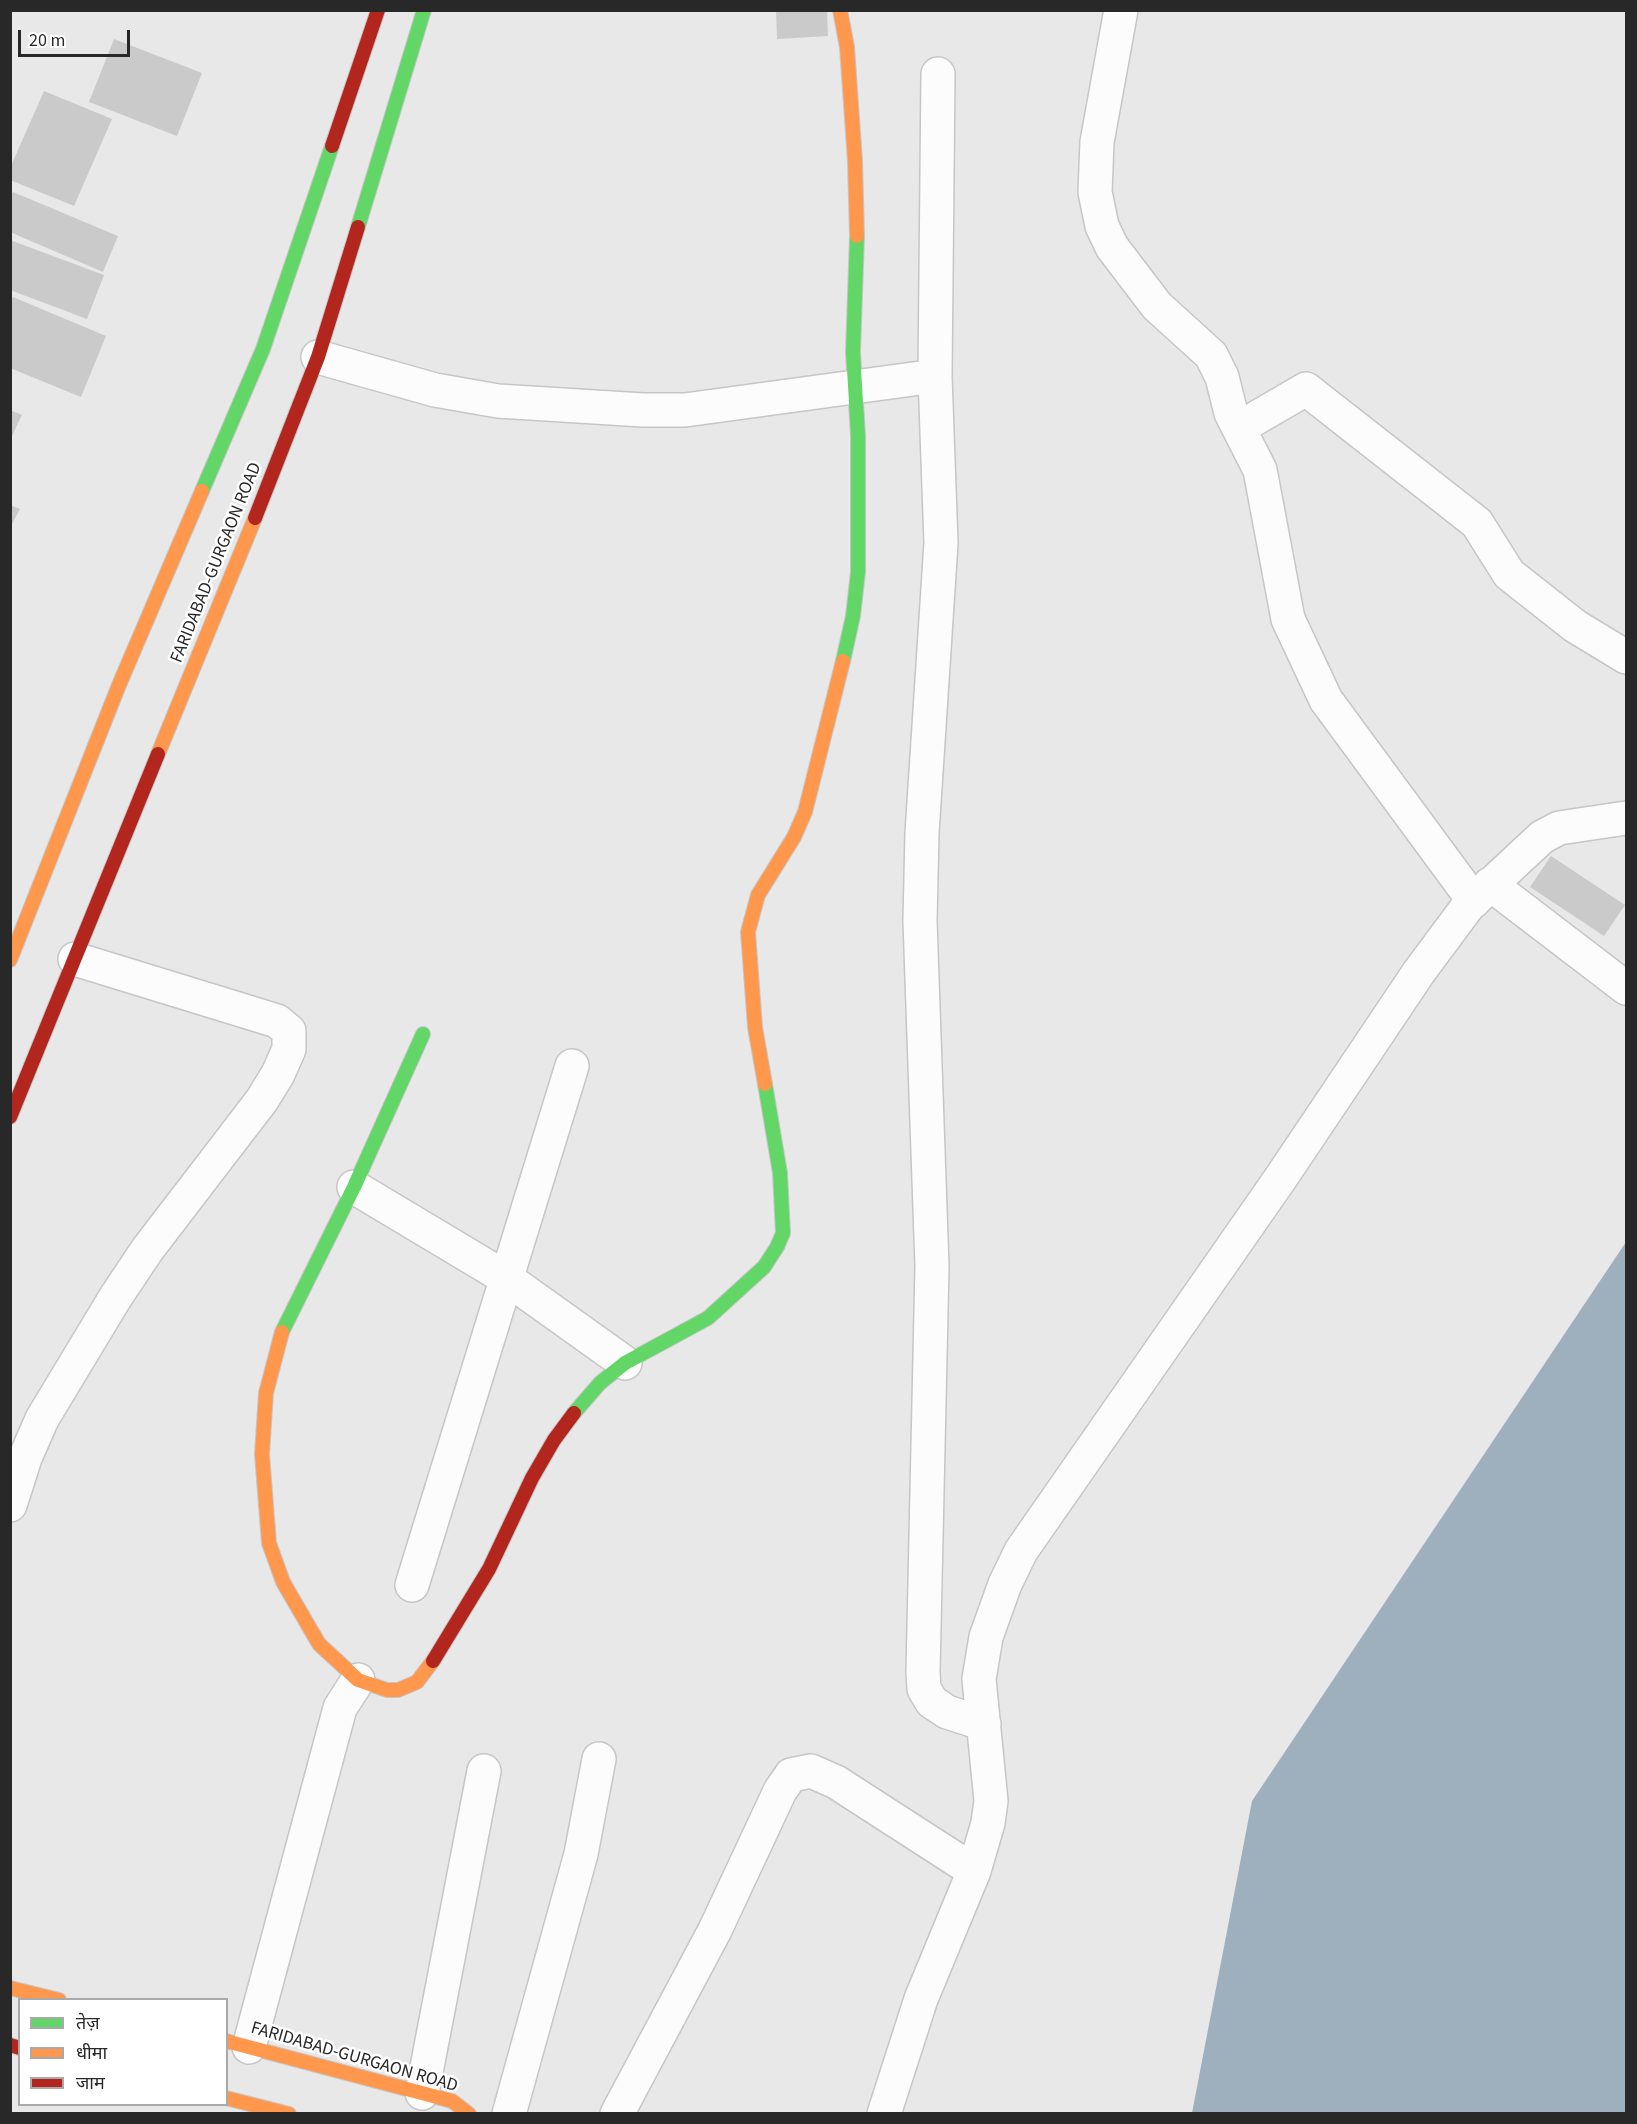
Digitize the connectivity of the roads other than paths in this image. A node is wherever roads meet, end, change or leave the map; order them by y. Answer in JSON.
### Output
{"nodes":[{"id":1,"x":378,"y":10,"type":"edge"},
{"id":2,"x":424,"y":10,"type":"edge"},
{"id":3,"x":840,"y":10,"type":"edge"},
{"id":4,"x":1121,"y":10,"type":"edge"},
{"id":5,"x":938,"y":74,"type":"dead end"},
{"id":6,"x":318,"y":357,"type":"junction"},
{"id":7,"x":935,"y":376,"type":"junction"},
{"id":8,"x":853,"y":389,"type":"junction"},
{"id":9,"x":1239,"y":428,"type":"junction"},
{"id":10,"x":1626,"y":657,"type":"edge"},
{"id":11,"x":1626,"y":818,"type":"edge"},
{"id":12,"x":1482,"y":892,"type":"junction"},
{"id":13,"x":75,"y":959,"type":"junction"},
{"id":14,"x":10,"y":960,"type":"edge"},
{"id":15,"x":1626,"y":988,"type":"edge"},
{"id":16,"x":423,"y":1034,"type":"dead end"},
{"id":17,"x":572,"y":1066,"type":"dead end"},
{"id":18,"x":10,"y":1117,"type":"edge"},
{"id":19,"x":354,"y":1187,"type":"junction"},
{"id":20,"x":506,"y":1278,"type":"junction"},
{"id":21,"x":625,"y":1363,"type":"junction"},
{"id":22,"x":10,"y":1505,"type":"edge"},
{"id":23,"x":412,"y":1585,"type":"dead end"},
{"id":24,"x":358,"y":1680,"type":"junction"},
{"id":25,"x":984,"y":1724,"type":"junction"},
{"id":26,"x":599,"y":1760,"type":"dead end"},
{"id":27,"x":484,"y":1771,"type":"dead end"},
{"id":28,"x":974,"y":1871,"type":"junction"},
{"id":29,"x":10,"y":1988,"type":"edge"},
{"id":30,"x":51,"y":1998,"type":"edge"},
{"id":31,"x":238,"y":2044,"type":"edge"},
{"id":32,"x":422,"y":2093,"type":"junction"},
{"id":33,"x":228,"y":2099,"type":"edge"},
{"id":34,"x":289,"y":2114,"type":"edge"},
{"id":35,"x":469,"y":2114,"type":"edge"},
{"id":36,"x":509,"y":2114,"type":"edge"},
{"id":37,"x":617,"y":2114,"type":"edge"},
{"id":38,"x":884,"y":2114,"type":"edge"}],
"edges":[{"from":1,"to":14,"type":"street"},
{"from":2,"to":6,"type":"street","name":"FARIDABAD-GURGAON ROAD"},
{"from":3,"to":8,"type":"street"},
{"from":4,"to":9,"type":"street"},
{"from":5,"to":7,"type":"street"},
{"from":6,"to":8,"type":"street"},
{"from":6,"to":13,"type":"street","name":"FARIDABAD-GURGAON ROAD"},
{"from":7,"to":8,"type":"street"},
{"from":7,"to":25,"type":"street"},
{"from":8,"to":21,"type":"street"},
{"from":9,"to":10,"type":"street"},
{"from":9,"to":12,"type":"street"},
{"from":11,"to":12,"type":"street"},
{"from":12,"to":15,"type":"street"},
{"from":12,"to":25,"type":"street"},
{"from":13,"to":18,"type":"street","name":"FARIDABAD-GURGAON ROAD"},
{"from":13,"to":22,"type":"street"},
{"from":16,"to":19,"type":"street"},
{"from":17,"to":20,"type":"street"},
{"from":19,"to":20,"type":"street"},
{"from":19,"to":24,"type":"street"},
{"from":20,"to":21,"type":"street"},
{"from":20,"to":23,"type":"street"},
{"from":21,"to":24,"type":"street"},
{"from":24,"to":31,"type":"street"},
{"from":25,"to":28,"type":"street"},
{"from":26,"to":36,"type":"street"},
{"from":27,"to":32,"type":"street"},
{"from":28,"to":37,"type":"street"},
{"from":28,"to":38,"type":"street"},
{"from":29,"to":30,"type":"street"},
{"from":31,"to":32,"type":"street","name":"FARIDABAD-GURGAON ROAD"},
{"from":32,"to":35,"type":"street","name":"FARIDABAD-GURGAON ROAD"},
{"from":33,"to":34,"type":"street"}]}
